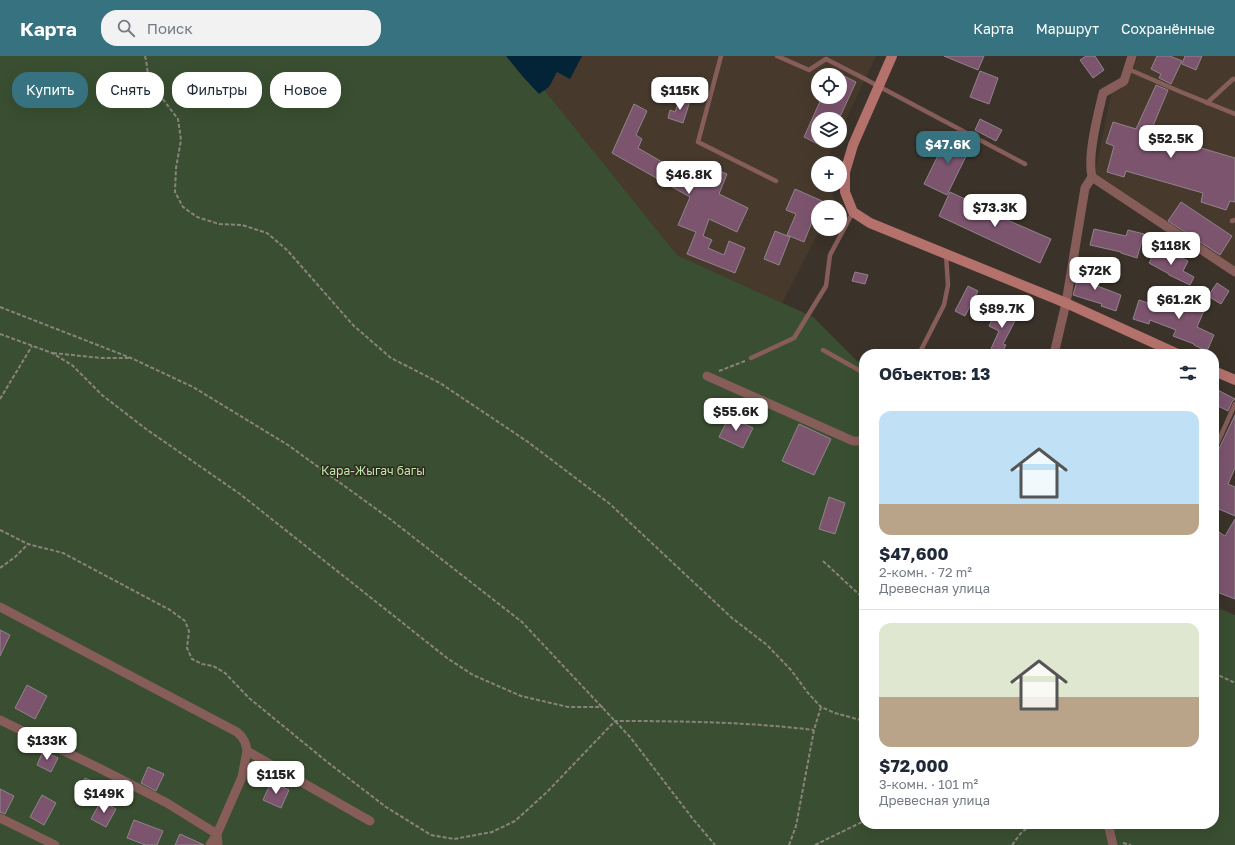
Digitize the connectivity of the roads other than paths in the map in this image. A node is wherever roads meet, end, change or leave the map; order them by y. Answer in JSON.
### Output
{"nodes":[{"id":1,"x":721,"y":56,"type":"edge"},
{"id":2,"x":778,"y":56,"type":"edge"},
{"id":3,"x":892,"y":56,"type":"edge"},
{"id":4,"x":1132,"y":56,"type":"edge"},
{"id":5,"x":827,"y":58,"type":"edge"},
{"id":6,"x":1128,"y":69,"type":"junction"},
{"id":7,"x":1235,"y":79,"type":"edge"},
{"id":8,"x":878,"y":86,"type":"junction"},
{"id":9,"x":1207,"y":103,"type":"junction"},
{"id":10,"x":1235,"y":114,"type":"edge"},
{"id":11,"x":1025,"y":164,"type":"dead end"},
{"id":12,"x":1092,"y":177,"type":"junction"},
{"id":13,"x":776,"y":181,"type":"dead end"},
{"id":14,"x":853,"y":212,"type":"junction"},
{"id":15,"x":946,"y":254,"type":"junction"},
{"id":16,"x":1235,"y":272,"type":"edge"},
{"id":17,"x":1066,"y":303,"type":"junction"},
{"id":18,"x":922,"y":349,"type":"edge"},
{"id":19,"x":1055,"y":349,"type":"edge"},
{"id":20,"x":1167,"y":349,"type":"edge"},
{"id":21,"x":823,"y":350,"type":"dead end"},
{"id":22,"x":751,"y":358,"type":"road end"},
{"id":23,"x":859,"y":370,"type":"edge"},
{"id":24,"x":1219,"y":373,"type":"edge"},
{"id":25,"x":707,"y":376,"type":"road end"},
{"id":26,"x":1235,"y":380,"type":"edge"},
{"id":27,"x":1235,"y":404,"type":"edge"},
{"id":28,"x":1219,"y":440,"type":"edge"},
{"id":29,"x":859,"y":441,"type":"edge"},
{"id":30,"x":0,"y":607,"type":"edge"},
{"id":31,"x":0,"y":720,"type":"edge"},
{"id":32,"x":247,"y":751,"type":"junction"},
{"id":33,"x":0,"y":818,"type":"edge"},
{"id":34,"x":370,"y":821,"type":"dead end"},
{"id":35,"x":1109,"y":829,"type":"edge"},
{"id":36,"x":217,"y":834,"type":"junction"},
{"id":37,"x":54,"y":845,"type":"edge"},
{"id":38,"x":210,"y":845,"type":"edge"},
{"id":39,"x":218,"y":845,"type":"edge"},
{"id":40,"x":1112,"y":845,"type":"edge"}],
"edges":[{"from":1,"to":13,"type":"lane"},
{"from":2,"to":5,"type":"lane"},
{"from":3,"to":8,"type":"street"},
{"from":4,"to":6,"type":"street"},
{"from":5,"to":8,"type":"lane"},
{"from":6,"to":9,"type":"lane"},
{"from":6,"to":12,"type":"street"},
{"from":7,"to":9,"type":"lane"},
{"from":8,"to":11,"type":"lane"},
{"from":8,"to":14,"type":"street"},
{"from":9,"to":10,"type":"lane"},
{"from":12,"to":16,"type":"street"},
{"from":12,"to":17,"type":"street"},
{"from":14,"to":15,"type":"street"},
{"from":14,"to":22,"type":"lane"},
{"from":15,"to":17,"type":"street"},
{"from":15,"to":18,"type":"lane"},
{"from":17,"to":19,"type":"street"},
{"from":17,"to":20,"type":"street"},
{"from":21,"to":23,"type":"lane"},
{"from":24,"to":26,"type":"street"},
{"from":25,"to":29,"type":"street"},
{"from":27,"to":28,"type":"lane"},
{"from":30,"to":32,"type":"street"},
{"from":31,"to":36,"type":"street"},
{"from":32,"to":34,"type":"street"},
{"from":32,"to":36,"type":"street"},
{"from":33,"to":37,"type":"street"},
{"from":35,"to":40,"type":"street"},
{"from":36,"to":38,"type":"street"},
{"from":36,"to":39,"type":"street"}]}
